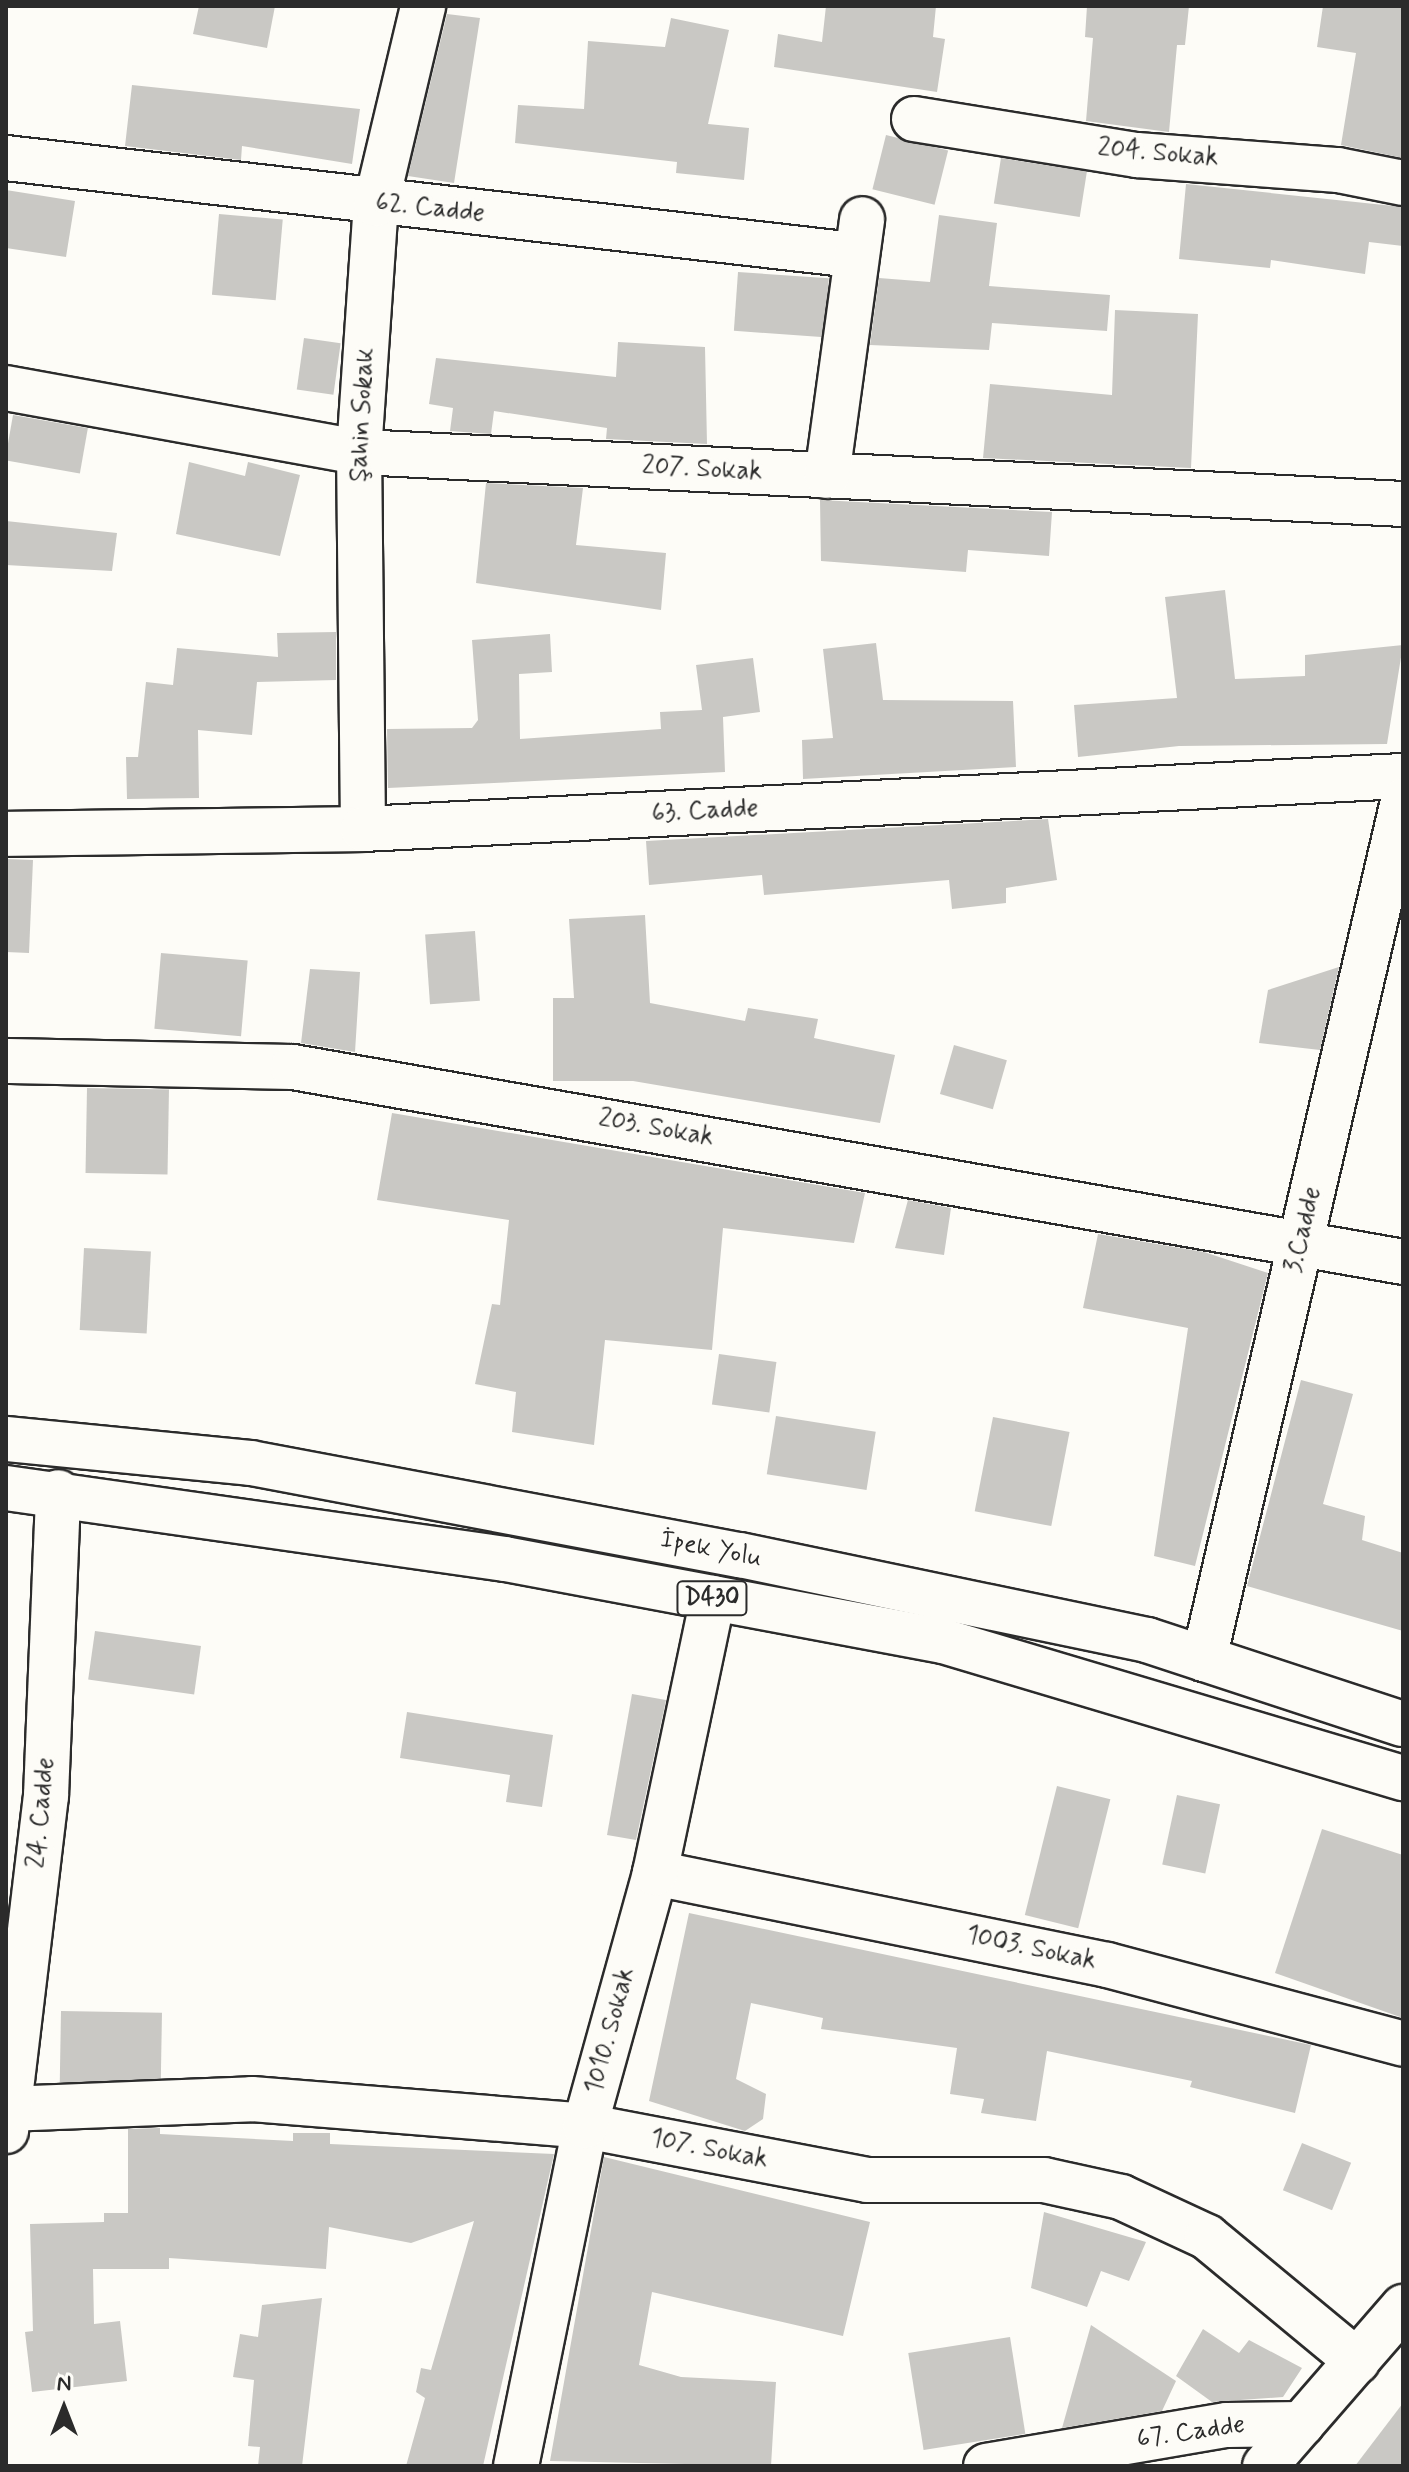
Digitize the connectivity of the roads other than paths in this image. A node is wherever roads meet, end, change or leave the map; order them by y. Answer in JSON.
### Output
{"nodes":[{"id":1,"x":423,"y":6,"type":"edge"},
{"id":2,"x":914,"y":119,"type":"dead end"},
{"id":3,"x":6,"y":158,"type":"edge"},
{"id":4,"x":1403,"y":183,"type":"edge"},
{"id":5,"x":376,"y":204,"type":"junction"},
{"id":6,"x":6,"y":388,"type":"edge"},
{"id":7,"x":359,"y":452,"type":"junction"},
{"id":8,"x":827,"y":476,"type":"junction"},
{"id":9,"x":1403,"y":504,"type":"edge"},
{"id":10,"x":1403,"y":776,"type":"edge"},
{"id":11,"x":1403,"y":801,"type":"edge"},
{"id":12,"x":363,"y":829,"type":"junction"},
{"id":13,"x":6,"y":834,"type":"edge"},
{"id":14,"x":6,"y":1061,"type":"edge"},
{"id":15,"x":1302,"y":1239,"type":"junction"},
{"id":16,"x":1403,"y":1262,"type":"edge"},
{"id":17,"x":6,"y":1439,"type":"edge"},
{"id":18,"x":6,"y":1488,"type":"edge"},
{"id":19,"x":58,"y":1492,"type":"junction"},
{"id":20,"x":713,"y":1598,"type":"junction"},
{"id":21,"x":1204,"y":1659,"type":"junction"},
{"id":22,"x":1403,"y":1724,"type":"edge"},
{"id":23,"x":1403,"y":1778,"type":"edge"},
{"id":24,"x":655,"y":1873,"type":"junction"},
{"id":25,"x":1403,"y":2044,"type":"edge"},
{"id":26,"x":7,"y":2120,"type":"edge"},
{"id":27,"x":585,"y":2126,"type":"junction"},
{"id":28,"x":1403,"y":2307,"type":"edge"},
{"id":29,"x":1357,"y":2361,"type":"junction"},
{"id":30,"x":1302,"y":2424,"type":"junction"},
{"id":31,"x":516,"y":2466,"type":"edge"},
{"id":32,"x":986,"y":2466,"type":"edge"},
{"id":33,"x":1265,"y":2466,"type":"edge"}],
"edges":[{"from":1,"to":5,"type":"main road","name":"Şahin Sokak"},
{"from":2,"to":4,"type":"main road","name":"204. Sokak"},
{"from":3,"to":5,"type":"main road","name":"62. Cadde"},
{"from":5,"to":7,"type":"main road","name":"Şahin Sokak"},
{"from":5,"to":8,"type":"main road","name":"62. Cadde"},
{"from":6,"to":7,"type":"main road","name":"207. Sokak"},
{"from":7,"to":8,"type":"main road","name":"207. Sokak"},
{"from":7,"to":12,"type":"main road","name":"Şahin Sokak"},
{"from":8,"to":9,"type":"main road","name":"207. Sokak"},
{"from":10,"to":12,"type":"main road","name":"63. Cadde"},
{"from":11,"to":15,"type":"main road","name":"3.Cadde"},
{"from":12,"to":13,"type":"main road","name":"63. Cadde"},
{"from":14,"to":15,"type":"main road","name":"203. Sokak"},
{"from":15,"to":16,"type":"main road","name":"203. Sokak"},
{"from":15,"to":21,"type":"main road","name":"3.Cadde"},
{"from":17,"to":21,"type":"main road","name":"İpek Yolu","number":"D430"},
{"from":18,"to":19,"type":"main road","number":"D430"},
{"from":19,"to":20,"type":"main road","number":"D430"},
{"from":19,"to":26,"type":"main road","name":"24. Cadde"},
{"from":20,"to":23,"type":"main road","number":"D430"},
{"from":20,"to":24,"type":"main road","name":"1010. Sokak"},
{"from":21,"to":22,"type":"main road","name":"İpek Yolu","number":"D430"},
{"from":24,"to":25,"type":"main road","name":"1003. Sokak"},
{"from":24,"to":27,"type":"main road","name":"1010. Sokak"},
{"from":26,"to":27,"type":"main road","name":"107. Sokak"},
{"from":27,"to":29,"type":"main road","name":"107. Sokak"},
{"from":27,"to":31,"type":"main road","name":"1010. Sokak"},
{"from":28,"to":29,"type":"main road"},
{"from":29,"to":30,"type":"main road"},
{"from":30,"to":32,"type":"main road","name":"67. Cadde"},
{"from":30,"to":33,"type":"main road"}]}
